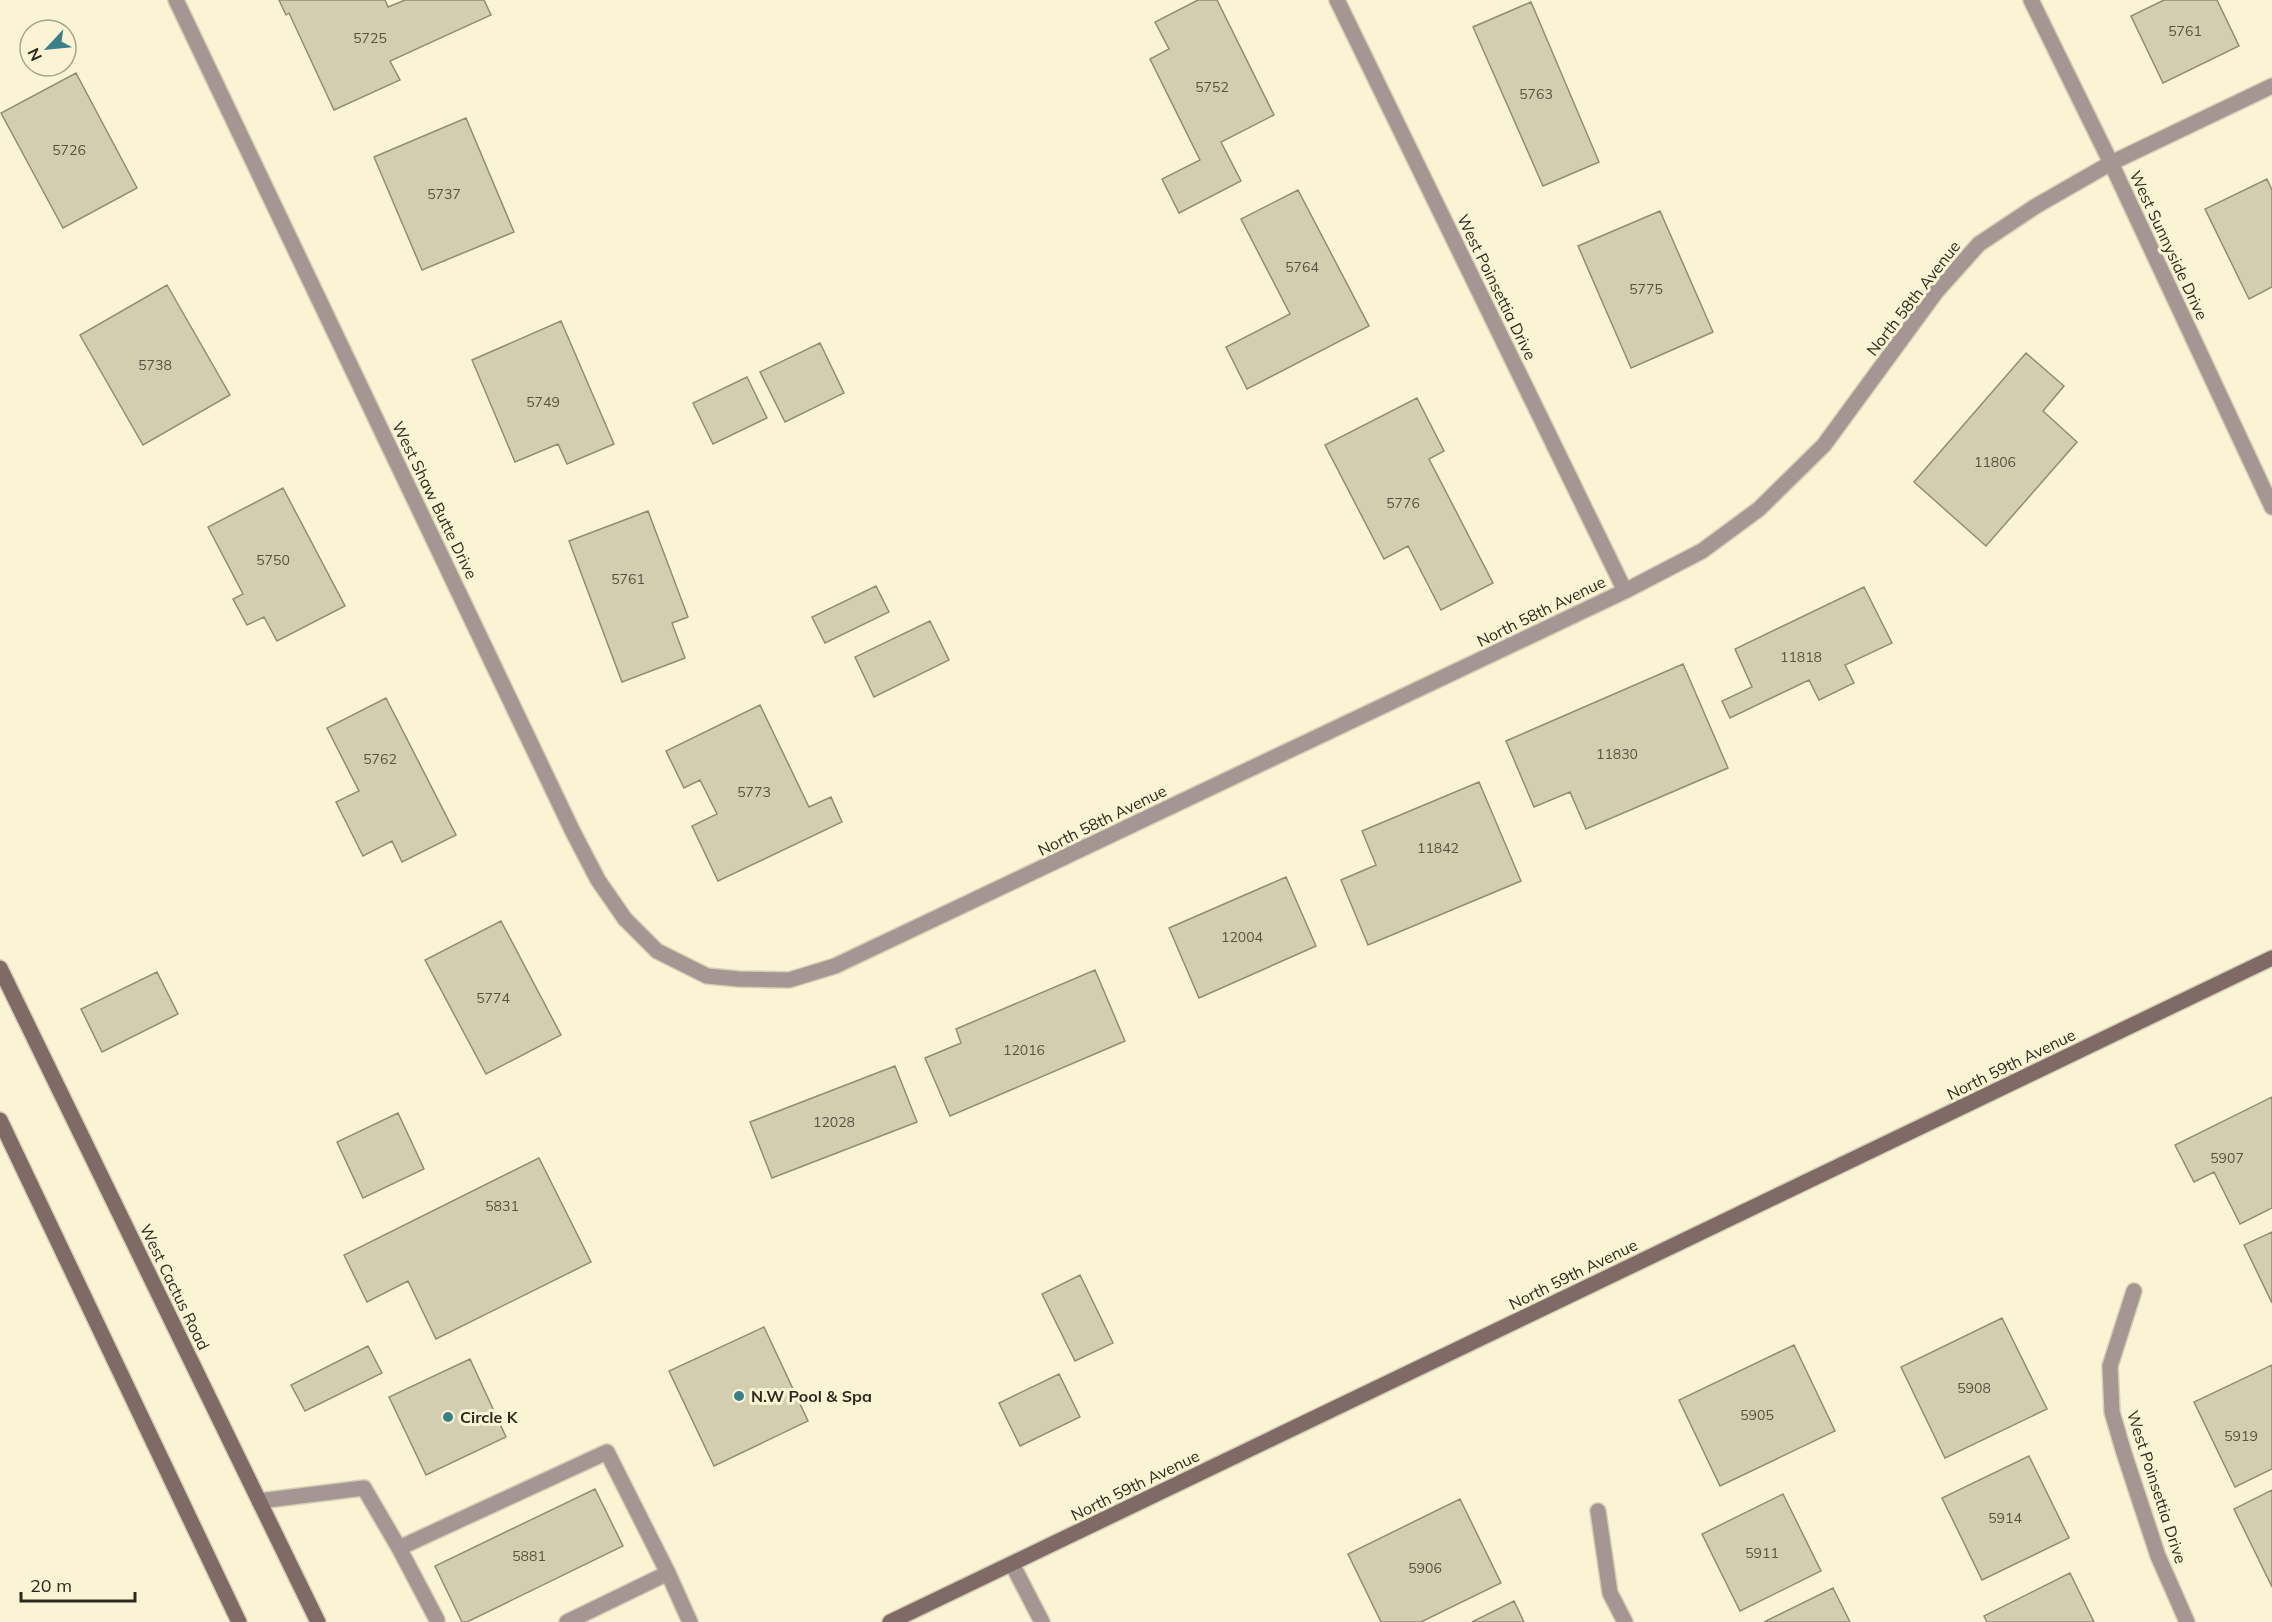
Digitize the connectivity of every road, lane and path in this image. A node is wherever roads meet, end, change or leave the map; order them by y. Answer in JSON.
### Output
{"nodes":[{"id":1,"x":176,"y":0,"type":"edge"},
{"id":2,"x":1337,"y":0,"type":"edge"},
{"id":3,"x":2031,"y":0,"type":"edge"},
{"id":4,"x":2272,"y":86,"type":"edge"},
{"id":5,"x":2111,"y":163,"type":"junction"},
{"id":6,"x":2272,"y":507,"type":"edge"},
{"id":7,"x":1625,"y":591,"type":"junction"},
{"id":8,"x":2272,"y":958,"type":"edge"},
{"id":9,"x":0,"y":968,"type":"edge"},
{"id":10,"x":707,"y":976,"type":"joint"},
{"id":11,"x":0,"y":1120,"type":"edge"},
{"id":12,"x":2134,"y":1291,"type":"dead end"},
{"id":13,"x":259,"y":1501,"type":"junction"},
{"id":14,"x":1598,"y":1511,"type":"dead end"},
{"id":15,"x":399,"y":1548,"type":"junction"},
{"id":16,"x":1012,"y":1563,"type":"junction"},
{"id":17,"x":668,"y":1573,"type":"junction"},
{"id":18,"x":436,"y":1621,"type":"edge"},
{"id":19,"x":239,"y":1622,"type":"edge"},
{"id":20,"x":318,"y":1622,"type":"edge"},
{"id":21,"x":567,"y":1622,"type":"edge"},
{"id":22,"x":690,"y":1622,"type":"edge"},
{"id":23,"x":890,"y":1622,"type":"edge"},
{"id":24,"x":1041,"y":1622,"type":"edge"},
{"id":25,"x":1625,"y":1622,"type":"edge"},
{"id":26,"x":2187,"y":1622,"type":"edge"}],
"edges":[{"from":1,"to":10,"type":"street","name":"West Shaw Butte Drive"},
{"from":2,"to":7,"type":"street","name":"West Poinsettia Drive"},
{"from":3,"to":5,"type":"street","name":"West Sunnyside Drive"},
{"from":4,"to":5,"type":"street","name":"North 58th Avenue"},
{"from":5,"to":6,"type":"street","name":"West Sunnyside Drive"},
{"from":5,"to":7,"type":"street","name":"North 58th Avenue"},
{"from":7,"to":10,"type":"street","name":"North 58th Avenue"},
{"from":8,"to":16,"type":"main road","name":"North 59th Avenue"},
{"from":9,"to":13,"type":"main road","name":"West Cactus Road"},
{"from":11,"to":19,"type":"main road"},
{"from":12,"to":26,"type":"street","name":"West Poinsettia Drive"},
{"from":13,"to":15,"type":"street"},
{"from":13,"to":20,"type":"main road","name":"West Cactus Road"},
{"from":14,"to":25,"type":"street"},
{"from":15,"to":17,"type":"street"},
{"from":15,"to":18,"type":"street"},
{"from":16,"to":23,"type":"main road","name":"North 59th Avenue"},
{"from":16,"to":24,"type":"street"},
{"from":17,"to":21,"type":"street"},
{"from":17,"to":22,"type":"street"}]}
